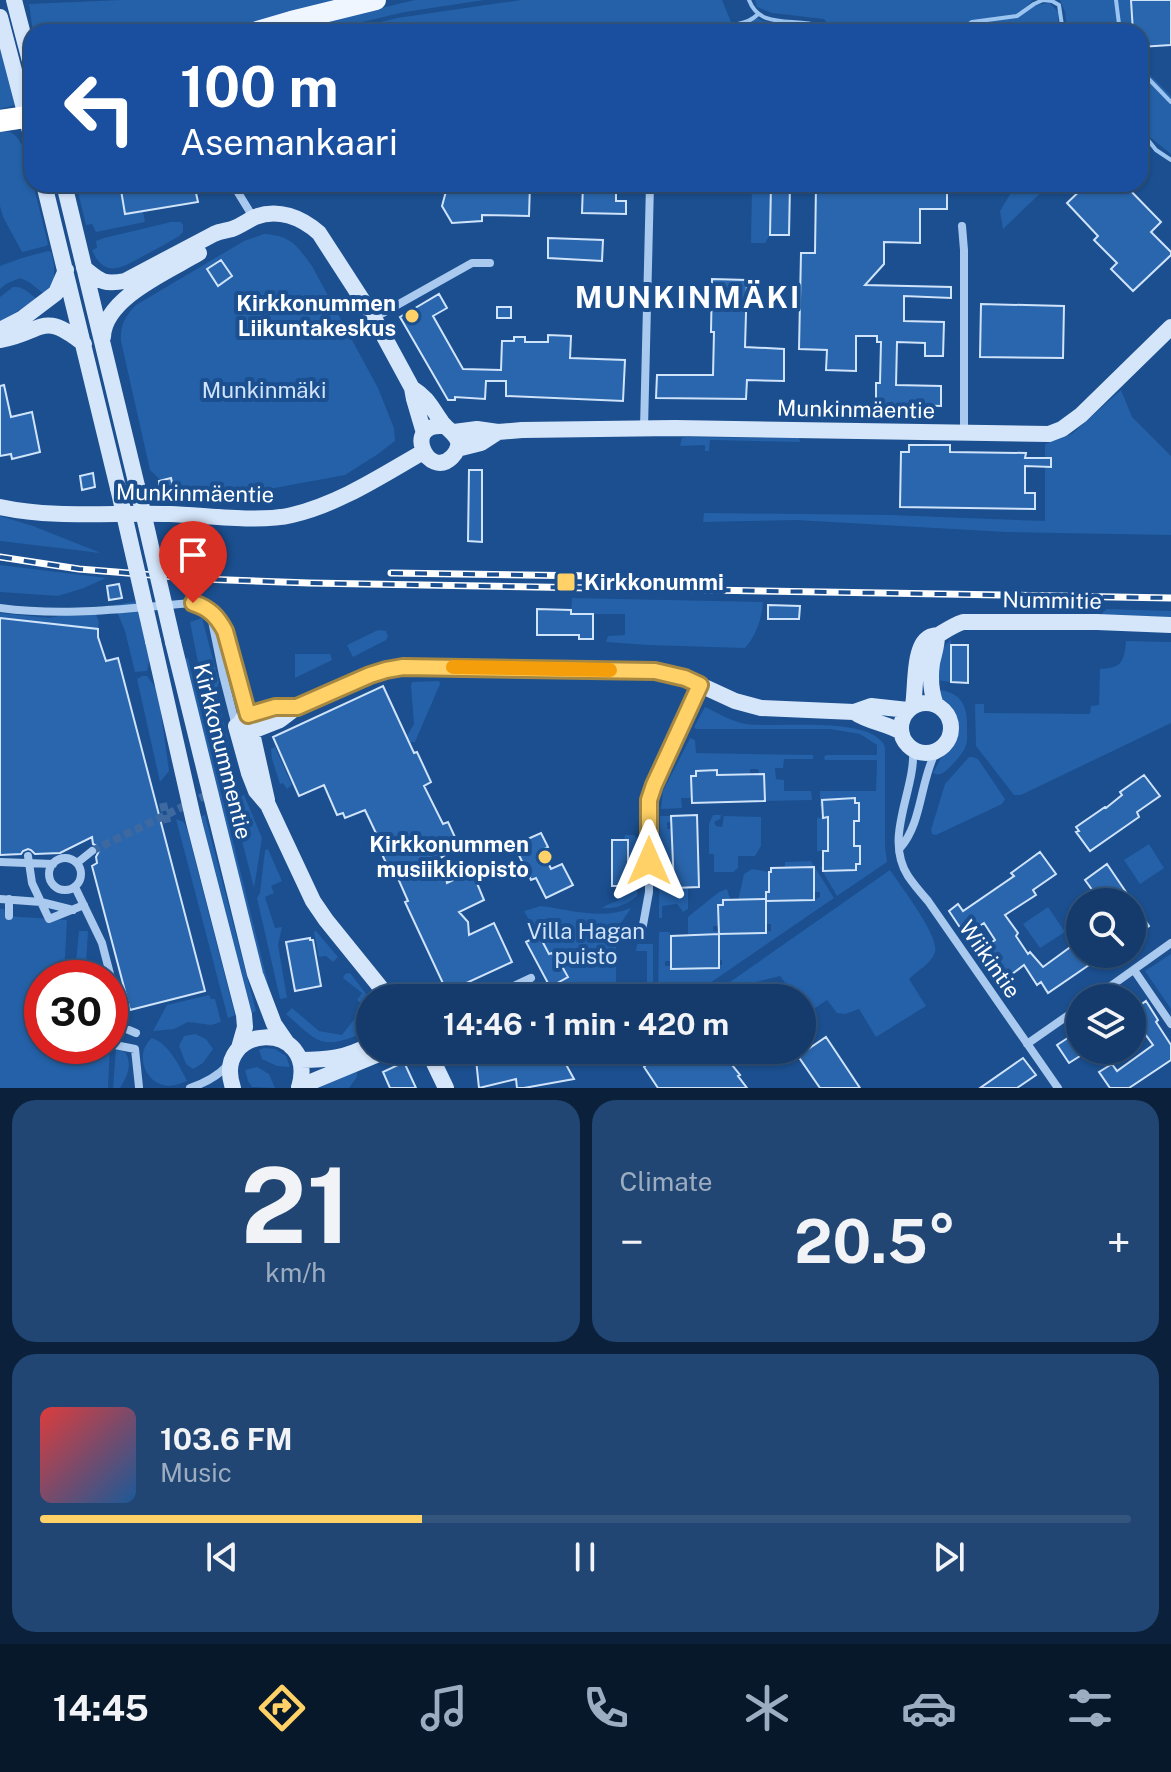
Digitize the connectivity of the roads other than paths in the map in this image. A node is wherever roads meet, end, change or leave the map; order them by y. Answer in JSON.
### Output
{"nodes":[{"id":1,"x":14,"y":0,"type":"edge"},
{"id":2,"x":376,"y":0,"type":"edge"},
{"id":3,"x":0,"y":17,"type":"edge"},
{"id":4,"x":281,"y":24,"type":"edge"},
{"id":5,"x":24,"y":42,"type":"edge"},
{"id":6,"x":24,"y":105,"type":"edge"},
{"id":7,"x":0,"y":121,"type":"edge"},
{"id":8,"x":24,"y":123,"type":"edge"},
{"id":9,"x":46,"y":192,"type":"edge"},
{"id":10,"x":66,"y":192,"type":"edge"},
{"id":11,"x":238,"y":192,"type":"edge"},
{"id":12,"x":650,"y":192,"type":"edge"},
{"id":13,"x":253,"y":218,"type":"junction"},
{"id":14,"x":962,"y":226,"type":"dead end"},
{"id":15,"x":231,"y":229,"type":"junction"},
{"id":16,"x":490,"y":263,"type":"dead end"},
{"id":17,"x":84,"y":268,"type":"junction"},
{"id":18,"x":66,"y":270,"type":"junction"},
{"id":19,"x":374,"y":318,"type":"junction"},
{"id":20,"x":1171,"y":327,"type":"edge"},
{"id":21,"x":0,"y":330,"type":"edge"},
{"id":22,"x":0,"y":340,"type":"edge"},
{"id":23,"x":103,"y":342,"type":"junction"},
{"id":24,"x":84,"y":344,"type":"junction"},
{"id":25,"x":412,"y":388,"type":"junction"},
{"id":26,"x":644,"y":428,"type":"junction"},
{"id":27,"x":424,"y":433,"type":"junction"},
{"id":28,"x":964,"y":434,"type":"junction"},
{"id":29,"x":451,"y":435,"type":"junction"},
{"id":30,"x":423,"y":452,"type":"junction"},
{"id":31,"x":0,"y":507,"type":"edge"},
{"id":32,"x":0,"y":608,"type":"edge"},
{"id":33,"x":210,"y":610,"type":"junction"},
{"id":34,"x":1171,"y":625,"type":"edge"},
{"id":35,"x":937,"y":636,"type":"junction"},
{"id":36,"x":700,"y":685,"type":"junction"},
{"id":37,"x":936,"y":705,"type":"junction"},
{"id":38,"x":910,"y":708,"type":"junction"},
{"id":39,"x":854,"y":712,"type":"junction"},
{"id":40,"x":245,"y":724,"type":"junction"},
{"id":41,"x":901,"y":732,"type":"junction"},
{"id":42,"x":913,"y":749,"type":"junction"},
{"id":43,"x":936,"y":751,"type":"junction"},
{"id":44,"x":900,"y":848,"type":"junction"},
{"id":45,"x":92,"y":851,"type":"tunnel mouth"},
{"id":46,"x":28,"y":859,"type":"junction"},
{"id":47,"x":0,"y":862,"type":"edge"},
{"id":48,"x":77,"y":863,"type":"junction"},
{"id":49,"x":53,"y":864,"type":"junction"},
{"id":50,"x":75,"y":887,"type":"junction"},
{"id":51,"x":4,"y":899,"type":"edge"},
{"id":52,"x":41,"y":902,"type":"junction"},
{"id":53,"x":84,"y":905,"type":"junction"},
{"id":54,"x":73,"y":910,"type":"junction"},
{"id":55,"x":9,"y":916,"type":"dead end"},
{"id":56,"x":641,"y":936,"type":"dead end"},
{"id":57,"x":1171,"y":943,"type":"edge"},
{"id":58,"x":1134,"y":970,"type":"junction"},
{"id":59,"x":531,"y":978,"type":"dead end"},
{"id":60,"x":378,"y":984,"type":"edge"},
{"id":61,"x":518,"y":984,"type":"edge"},
{"id":62,"x":1114,"y":984,"type":"edge"},
{"id":63,"x":1066,"y":1017,"type":"edge"},
{"id":64,"x":1171,"y":1024,"type":"edge"},
{"id":65,"x":136,"y":1033,"type":"dead end"},
{"id":66,"x":287,"y":1043,"type":"junction"},
{"id":67,"x":1027,"y":1044,"type":"junction"},
{"id":68,"x":128,"y":1048,"type":"edge"},
{"id":69,"x":356,"y":1052,"type":"edge"},
{"id":70,"x":235,"y":1054,"type":"junction"},
{"id":71,"x":300,"y":1060,"type":"junction"},
{"id":72,"x":356,"y":1064,"type":"edge"},
{"id":73,"x":434,"y":1064,"type":"edge"},
{"id":74,"x":140,"y":1088,"type":"edge"},
{"id":75,"x":190,"y":1088,"type":"edge"},
{"id":76,"x":233,"y":1088,"type":"edge"},
{"id":77,"x":299,"y":1088,"type":"edge"},
{"id":78,"x":446,"y":1088,"type":"edge"},
{"id":79,"x":1058,"y":1088,"type":"edge"}],
"edges":[{"from":1,"to":5,"type":"street"},
{"from":2,"to":4,"type":"main road"},
{"from":3,"to":6,"type":"street"},
{"from":7,"to":8,"type":"highway"},
{"from":9,"to":18,"type":"street","name":"Kirkkonummentie"},
{"from":10,"to":17,"type":"street","name":"Kirkkonummentie"},
{"from":11,"to":13,"type":"street"},
{"from":12,"to":26,"type":"street"},
{"from":13,"to":15,"type":"street"},
{"from":13,"to":19,"type":"street"},
{"from":14,"to":28,"type":"street"},
{"from":15,"to":17,"type":"street"},
{"from":15,"to":23,"type":"street"},
{"from":16,"to":19,"type":"street"},
{"from":17,"to":23,"type":"street","name":"Kirkkonummentie"},
{"from":18,"to":21,"type":"street"},
{"from":18,"to":24,"type":"street","name":"Kirkkonummentie"},
{"from":19,"to":25,"type":"street"},
{"from":20,"to":28,"type":"street","name":"Munkinmäentie"},
{"from":22,"to":24,"type":"street"},
{"from":23,"to":66,"type":"street","name":"Kirkkonummentie","bridge":true},
{"from":24,"to":70,"type":"street","name":"Kirkkonummentie","bridge":true},
{"from":25,"to":27,"type":"street"},
{"from":25,"to":29,"type":"street"},
{"from":26,"to":28,"type":"street","name":"Munkinmäentie"},
{"from":26,"to":29,"type":"street","name":"Munkinmäentie"},
{"from":27,"to":29,"type":"street"},
{"from":27,"to":30,"type":"street"},
{"from":29,"to":30,"type":"street"},
{"from":30,"to":31,"type":"street","name":"Munkinmäentie"},
{"from":32,"to":33,"type":"street"},
{"from":33,"to":40,"type":"street"},
{"from":33,"to":40,"type":"street"},
{"from":34,"to":35,"type":"street","name":"Nummitie"},
{"from":35,"to":37,"type":"street"},
{"from":35,"to":38,"type":"street"},
{"from":36,"to":39,"type":"street"},
{"from":36,"to":40,"type":"street"},
{"from":36,"to":56,"type":"street"},
{"from":37,"to":38,"type":"street"},
{"from":37,"to":43,"type":"street"},
{"from":38,"to":39,"type":"street"},
{"from":38,"to":41,"type":"street"},
{"from":39,"to":41,"type":"street"},
{"from":40,"to":60,"type":"street"},
{"from":41,"to":42,"type":"street"},
{"from":42,"to":43,"type":"street"},
{"from":42,"to":44,"type":"street","name":"Wiikintie"},
{"from":43,"to":44,"type":"street"},
{"from":44,"to":67,"type":"street","name":"Wiikintie"},
{"from":45,"to":48,"type":"street"},
{"from":46,"to":47,"type":"street"},
{"from":46,"to":49,"type":"street"},
{"from":46,"to":52,"type":"street"},
{"from":48,"to":49,"type":"street"},
{"from":48,"to":50,"type":"street"},
{"from":49,"to":50,"type":"street"},
{"from":50,"to":53,"type":"street"},
{"from":51,"to":52,"type":"street"},
{"from":51,"to":55,"type":"street"},
{"from":52,"to":54,"type":"street"},
{"from":52,"to":54,"type":"street"},
{"from":53,"to":54,"type":"street"},
{"from":53,"to":65,"type":"street"},
{"from":57,"to":58,"type":"street"},
{"from":58,"to":62,"type":"street"},
{"from":58,"to":64,"type":"street"},
{"from":59,"to":61,"type":"street"},
{"from":63,"to":67,"type":"street"},
{"from":66,"to":70,"type":"street"},
{"from":66,"to":71,"type":"street","name":"Kirkkonummentie"},
{"from":67,"to":79,"type":"street","name":"Wiikintie"},
{"from":68,"to":74,"type":"street"},
{"from":69,"to":71,"type":"street"},
{"from":70,"to":75,"type":"street"},
{"from":70,"to":76,"type":"street","name":"Kirkkonummentie"},
{"from":71,"to":77,"type":"street"},
{"from":72,"to":77,"type":"street"},
{"from":73,"to":78,"type":"street"}]}
